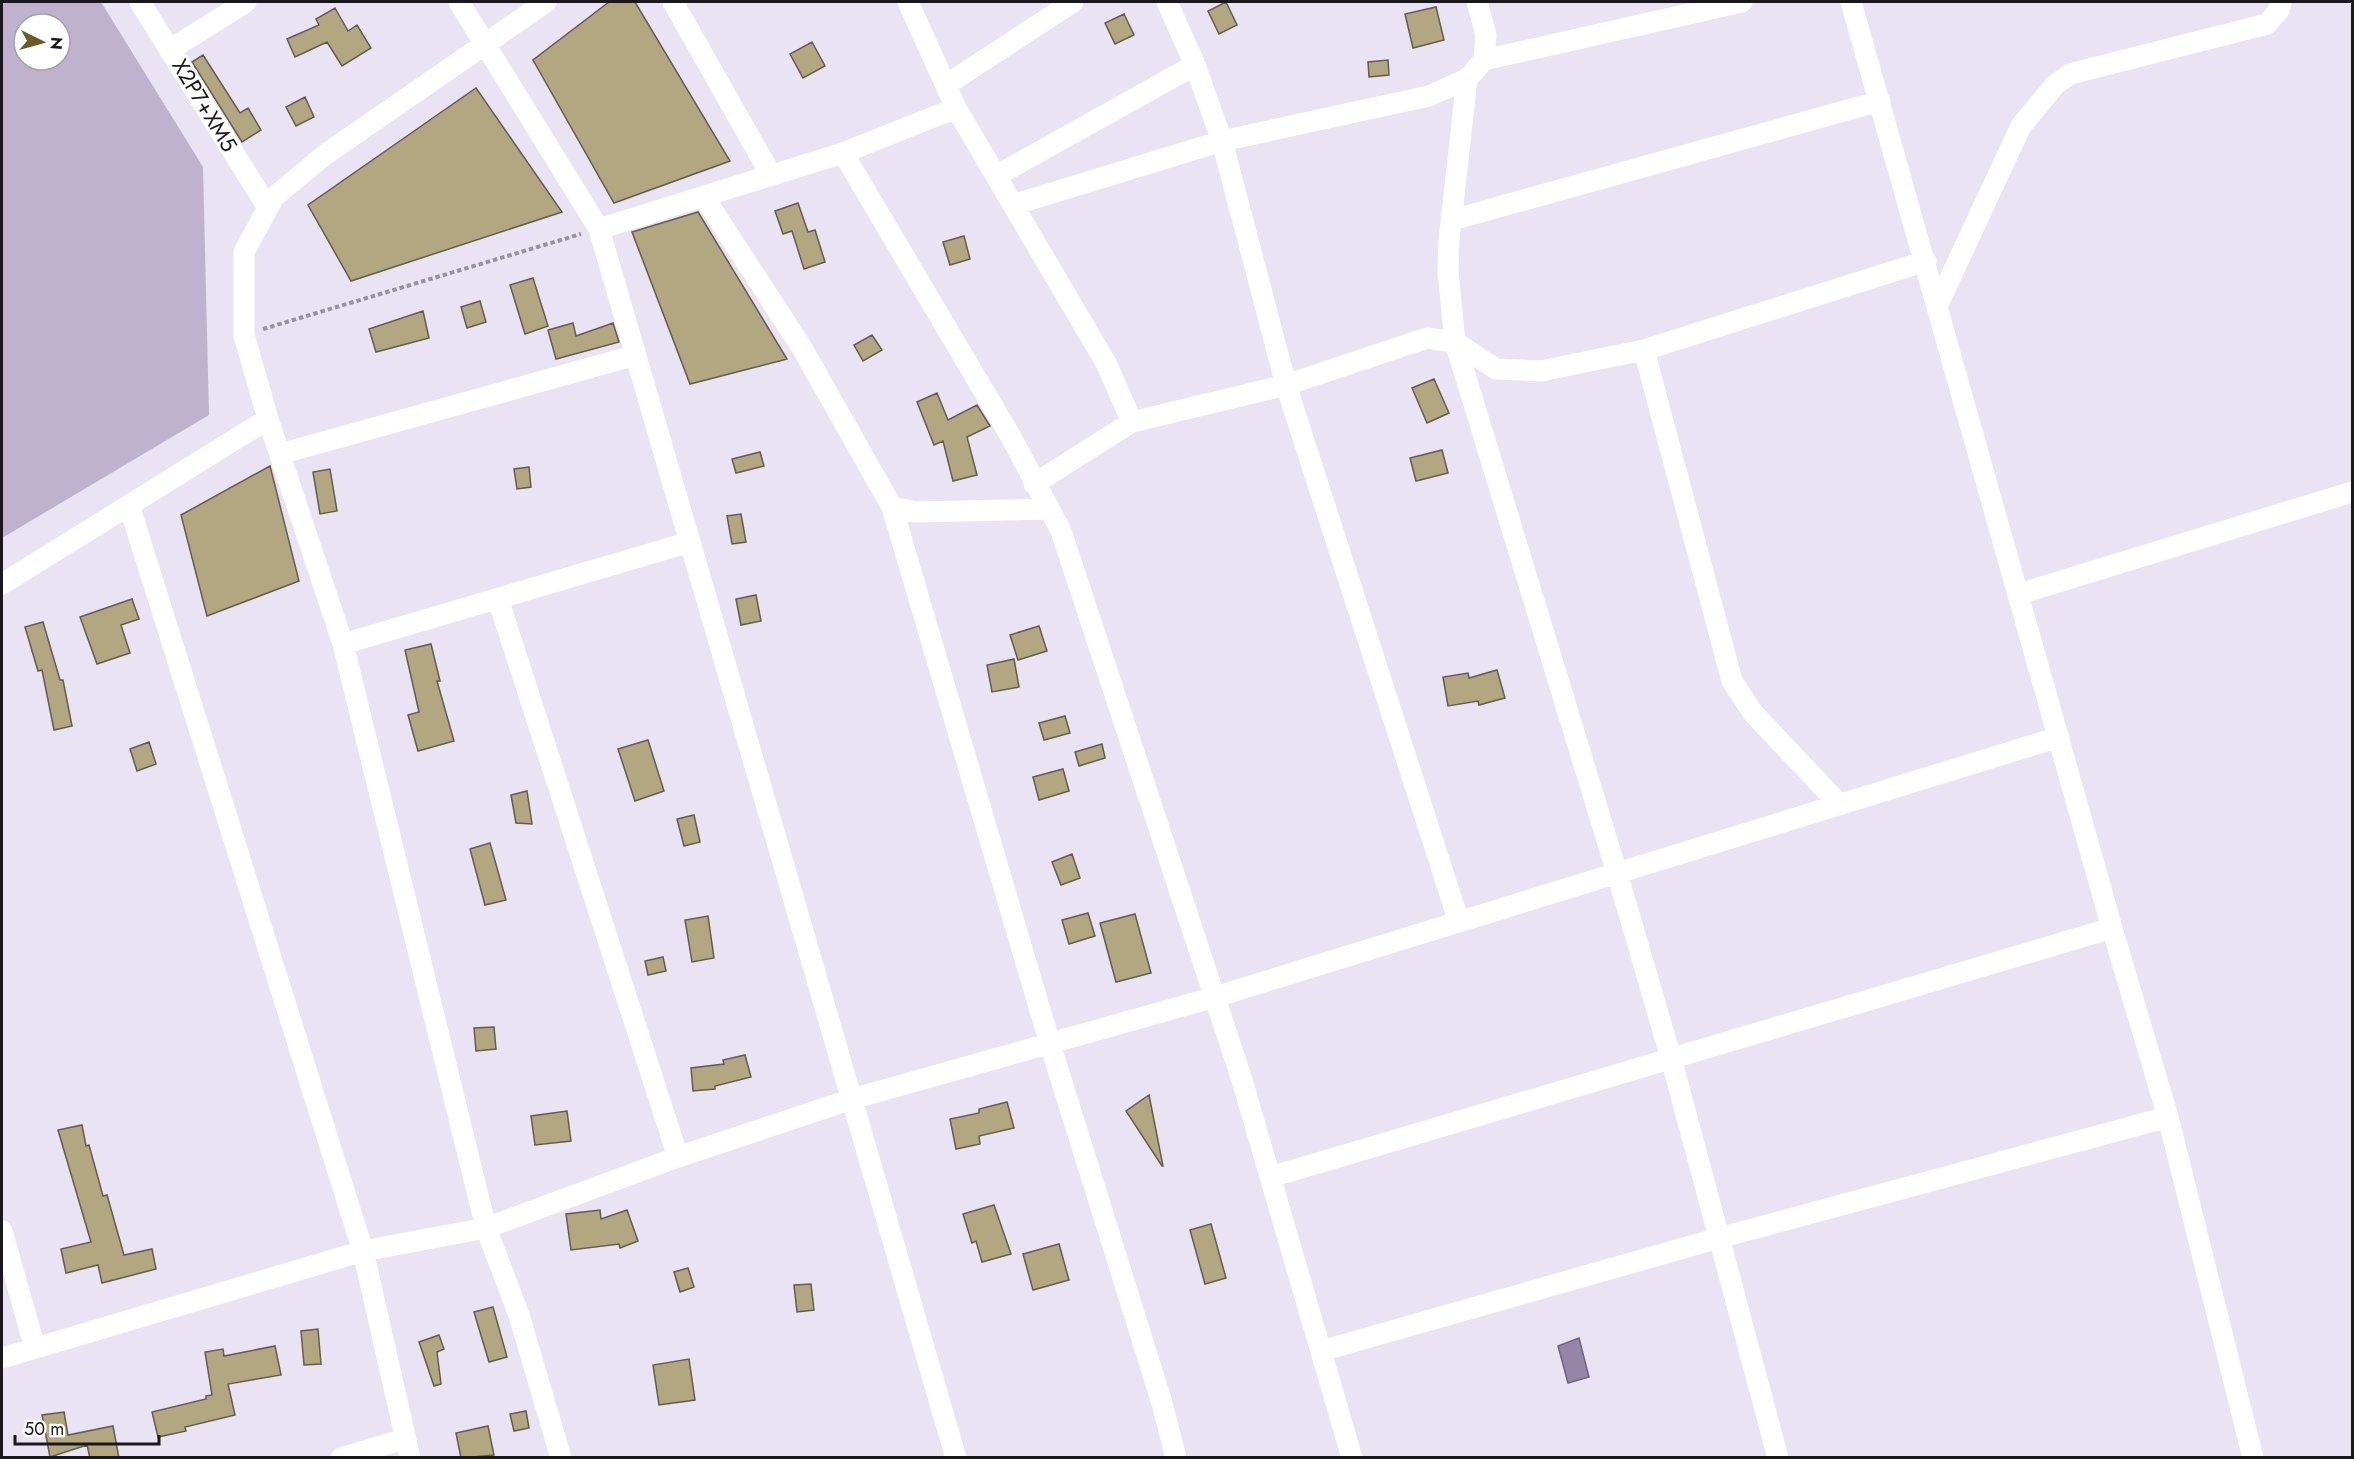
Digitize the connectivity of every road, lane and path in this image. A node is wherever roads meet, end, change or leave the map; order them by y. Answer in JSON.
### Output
{"nodes":[{"id":1,"x":140,"y":2,"type":"edge"},
{"id":2,"x":246,"y":2,"type":"edge"},
{"id":3,"x":459,"y":2,"type":"edge"},
{"id":4,"x":546,"y":2,"type":"edge"},
{"id":5,"x":673,"y":2,"type":"edge"},
{"id":6,"x":908,"y":2,"type":"edge"},
{"id":7,"x":1073,"y":2,"type":"edge"},
{"id":8,"x":1167,"y":2,"type":"edge"},
{"id":9,"x":1477,"y":2,"type":"edge"},
{"id":10,"x":1742,"y":2,"type":"edge"},
{"id":11,"x":1851,"y":2,"type":"edge"},
{"id":12,"x":2281,"y":2,"type":"edge"},
{"id":13,"x":485,"y":45,"type":"junction"},
{"id":14,"x":171,"y":49,"type":"junction"},
{"id":15,"x":1484,"y":60,"type":"junction"},
{"id":16,"x":1195,"y":65,"type":"junction"},
{"id":17,"x":1467,"y":79,"type":"junction"},
{"id":18,"x":946,"y":85,"type":"junction"},
{"id":19,"x":1880,"y":101,"type":"junction"},
{"id":20,"x":956,"y":108,"type":"junction"},
{"id":21,"x":1222,"y":141,"type":"junction"},
{"id":22,"x":843,"y":153,"type":"junction"},
{"id":23,"x":771,"y":175,"type":"junction"},
{"id":24,"x":996,"y":176,"type":"junction"},
{"id":25,"x":704,"y":197,"type":"junction"},
{"id":26,"x":1013,"y":205,"type":"junction"},
{"id":27,"x":268,"y":208,"type":"junction"},
{"id":28,"x":1452,"y":220,"type":"junction"},
{"id":29,"x":599,"y":229,"type":"junction"},
{"id":30,"x":1926,"y":261,"type":"junction"},
{"id":31,"x":1938,"y":304,"type":"junction"},
{"id":32,"x":244,"y":335,"type":"junction"},
{"id":33,"x":1455,"y":342,"type":"junction"},
{"id":34,"x":1644,"y":350,"type":"junction"},
{"id":35,"x":636,"y":355,"type":"junction"},
{"id":36,"x":1286,"y":385,"type":"junction"},
{"id":37,"x":268,"y":419,"type":"junction"},
{"id":38,"x":1132,"y":422,"type":"junction"},
{"id":39,"x":280,"y":454,"type":"junction"},
{"id":40,"x":1035,"y":484,"type":"junction"},
{"id":41,"x":2352,"y":492,"type":"edge"},
{"id":42,"x":129,"y":505,"type":"junction"},
{"id":43,"x":892,"y":507,"type":"junction"},
{"id":44,"x":1048,"y":509,"type":"junction"},
{"id":45,"x":690,"y":542,"type":"junction"},
{"id":46,"x":2,"y":584,"type":"edge"},
{"id":47,"x":2019,"y":594,"type":"junction"},
{"id":48,"x":498,"y":599,"type":"junction"},
{"id":49,"x":343,"y":644,"type":"junction"},
{"id":50,"x":2059,"y":737,"type":"junction"},
{"id":51,"x":1840,"y":805,"type":"junction"},
{"id":52,"x":1617,"y":873,"type":"junction"},
{"id":53,"x":1460,"y":922,"type":"junction"},
{"id":54,"x":2112,"y":928,"type":"junction"},
{"id":55,"x":1215,"y":998,"type":"junction"},
{"id":56,"x":1050,"y":1044,"type":"junction"},
{"id":57,"x":1671,"y":1059,"type":"junction"},
{"id":58,"x":852,"y":1099,"type":"junction"},
{"id":59,"x":2168,"y":1117,"type":"junction"},
{"id":60,"x":678,"y":1157,"type":"junction"},
{"id":61,"x":1271,"y":1177,"type":"junction"},
{"id":62,"x":486,"y":1228,"type":"junction"},
{"id":63,"x":2,"y":1231,"type":"edge"},
{"id":64,"x":1719,"y":1238,"type":"junction"},
{"id":65,"x":363,"y":1251,"type":"junction"},
{"id":66,"x":35,"y":1348,"type":"junction"},
{"id":67,"x":1321,"y":1351,"type":"junction"},
{"id":68,"x":2,"y":1358,"type":"edge"},
{"id":69,"x":407,"y":1448,"type":"edge"},
{"id":70,"x":341,"y":1458,"type":"edge"},
{"id":71,"x":561,"y":1458,"type":"edge"},
{"id":72,"x":956,"y":1458,"type":"edge"},
{"id":73,"x":1176,"y":1458,"type":"edge"},
{"id":74,"x":1352,"y":1458,"type":"edge"},
{"id":75,"x":1778,"y":1458,"type":"edge"},
{"id":76,"x":2253,"y":1458,"type":"edge"}],
"edges":[{"from":1,"to":14,"type":"street","name":"X2P7+XM5"},
{"from":2,"to":14,"type":"street"},
{"from":3,"to":13,"type":"street"},
{"from":4,"to":13,"type":"street"},
{"from":5,"to":23,"type":"street"},
{"from":6,"to":18,"type":"street"},
{"from":7,"to":18,"type":"street"},
{"from":8,"to":16,"type":"street"},
{"from":9,"to":15,"type":"street"},
{"from":10,"to":15,"type":"street"},
{"from":11,"to":19,"type":"street"},
{"from":12,"to":31,"type":"street"},
{"from":13,"to":27,"type":"street"},
{"from":13,"to":29,"type":"street"},
{"from":14,"to":27,"type":"street","name":"X2P7+XM5"},
{"from":15,"to":17,"type":"street"},
{"from":16,"to":21,"type":"street"},
{"from":16,"to":24,"type":"street"},
{"from":17,"to":21,"type":"street"},
{"from":17,"to":28,"type":"street"},
{"from":18,"to":20,"type":"street"},
{"from":19,"to":28,"type":"street"},
{"from":19,"to":30,"type":"street"},
{"from":20,"to":22,"type":"street"},
{"from":20,"to":24,"type":"street"},
{"from":21,"to":26,"type":"street"},
{"from":21,"to":36,"type":"street"},
{"from":22,"to":23,"type":"street"},
{"from":22,"to":40,"type":"street"},
{"from":23,"to":25,"type":"street"},
{"from":24,"to":26,"type":"street"},
{"from":25,"to":29,"type":"street"},
{"from":25,"to":43,"type":"street"},
{"from":26,"to":38,"type":"street"},
{"from":27,"to":32,"type":"street"},
{"from":28,"to":33,"type":"street"},
{"from":29,"to":32,"type":"path"},
{"from":29,"to":35,"type":"street"},
{"from":30,"to":31,"type":"street"},
{"from":30,"to":34,"type":"street"},
{"from":31,"to":47,"type":"street"},
{"from":32,"to":37,"type":"street"},
{"from":33,"to":34,"type":"street"},
{"from":33,"to":36,"type":"street"},
{"from":33,"to":52,"type":"street"},
{"from":34,"to":51,"type":"street"},
{"from":35,"to":39,"type":"street"},
{"from":35,"to":45,"type":"street"},
{"from":36,"to":38,"type":"street"},
{"from":36,"to":53,"type":"street"},
{"from":37,"to":39,"type":"street"},
{"from":37,"to":42,"type":"street"},
{"from":38,"to":40,"type":"street"},
{"from":39,"to":49,"type":"street"},
{"from":40,"to":44,"type":"street"},
{"from":41,"to":47,"type":"street"},
{"from":42,"to":46,"type":"street"},
{"from":42,"to":65,"type":"street"},
{"from":43,"to":44,"type":"street"},
{"from":43,"to":56,"type":"street"},
{"from":44,"to":55,"type":"street"},
{"from":45,"to":48,"type":"street"},
{"from":45,"to":58,"type":"street"},
{"from":47,"to":50,"type":"street"},
{"from":48,"to":49,"type":"street"},
{"from":48,"to":60,"type":"street"},
{"from":49,"to":62,"type":"street"},
{"from":50,"to":51,"type":"street"},
{"from":50,"to":54,"type":"street"},
{"from":51,"to":52,"type":"street"},
{"from":52,"to":53,"type":"street"},
{"from":52,"to":57,"type":"street"},
{"from":53,"to":55,"type":"street"},
{"from":54,"to":57,"type":"street"},
{"from":54,"to":59,"type":"street"},
{"from":55,"to":56,"type":"street"},
{"from":55,"to":61,"type":"street"},
{"from":56,"to":58,"type":"street"},
{"from":56,"to":73,"type":"street"},
{"from":57,"to":61,"type":"street"},
{"from":57,"to":64,"type":"street"},
{"from":58,"to":60,"type":"street"},
{"from":58,"to":72,"type":"street"},
{"from":59,"to":64,"type":"street"},
{"from":59,"to":76,"type":"street"},
{"from":60,"to":62,"type":"street"},
{"from":61,"to":67,"type":"street"},
{"from":62,"to":65,"type":"street"},
{"from":62,"to":71,"type":"street"},
{"from":63,"to":66,"type":"street"},
{"from":64,"to":67,"type":"street"},
{"from":64,"to":75,"type":"street"},
{"from":65,"to":66,"type":"street"},
{"from":65,"to":69,"type":"street"},
{"from":66,"to":68,"type":"street"},
{"from":67,"to":74,"type":"street"},
{"from":69,"to":70,"type":"street"}]}
